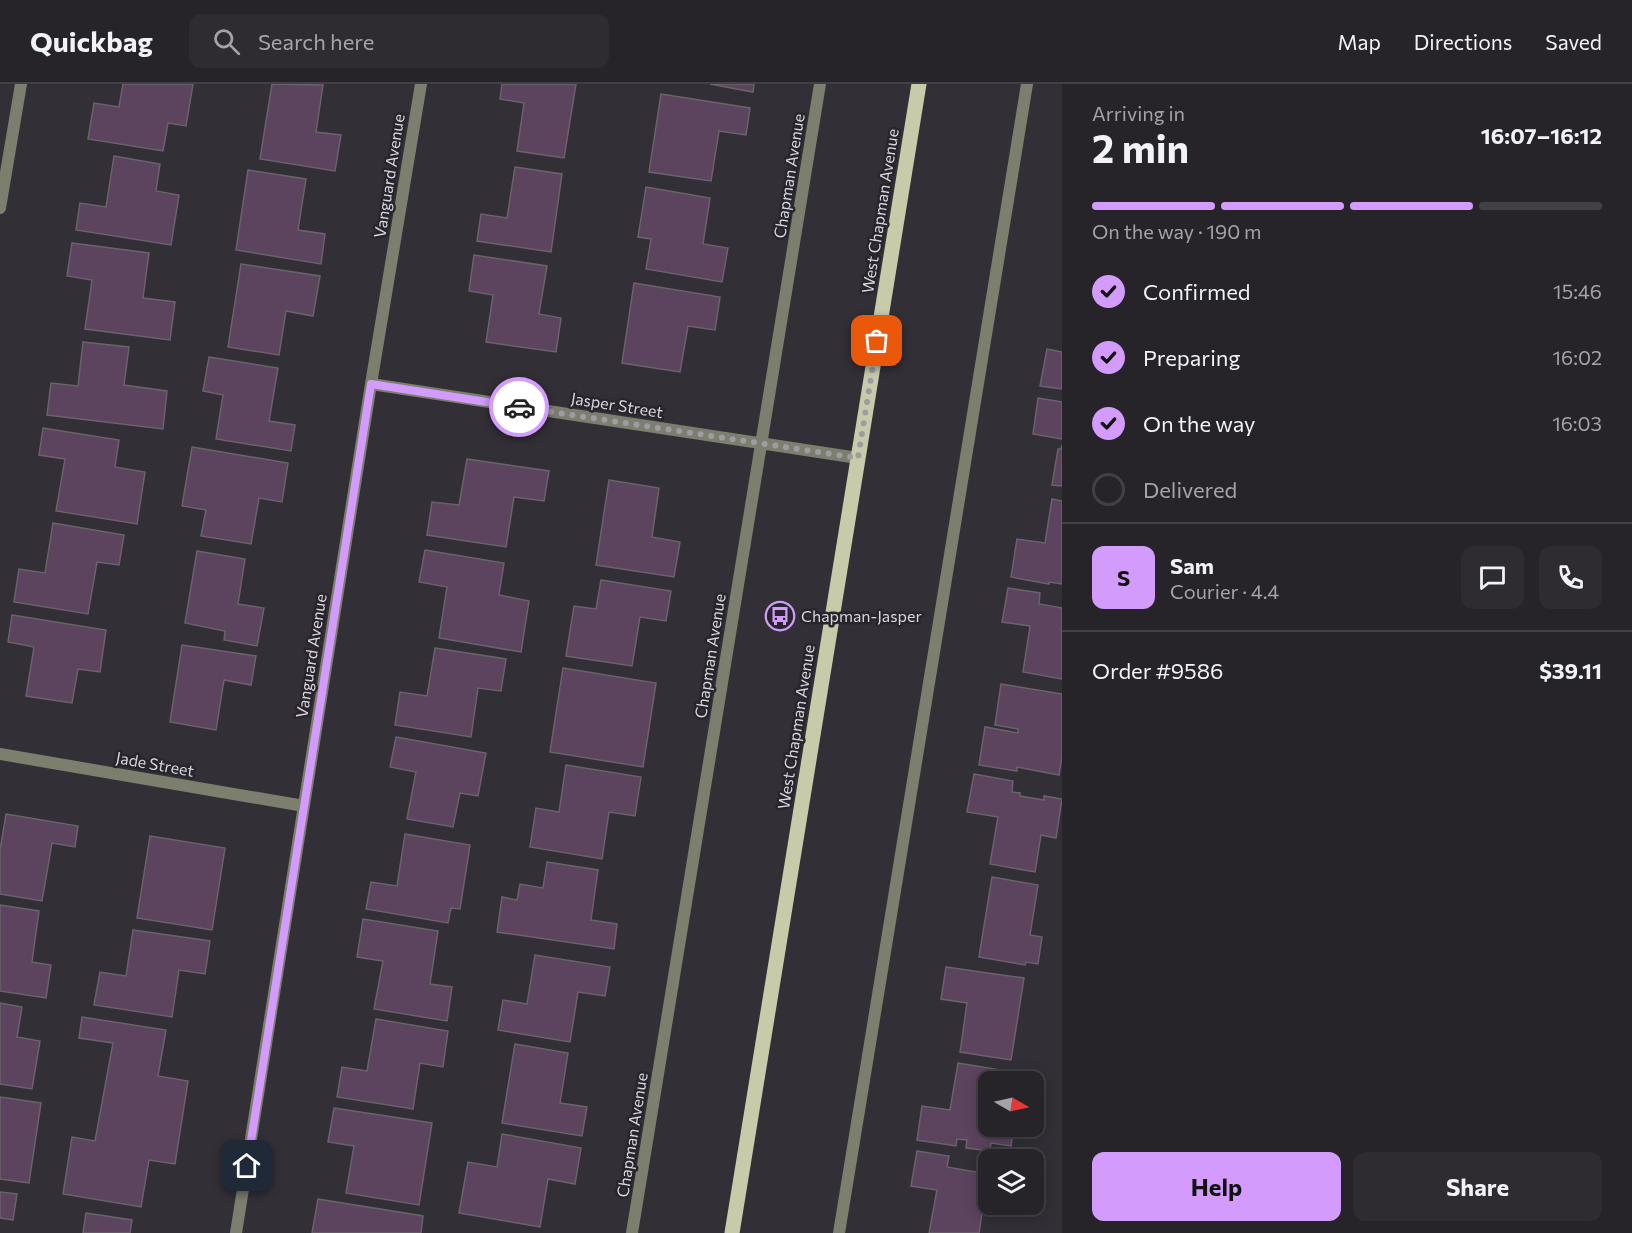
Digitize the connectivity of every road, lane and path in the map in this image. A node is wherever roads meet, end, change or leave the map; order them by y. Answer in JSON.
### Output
{"nodes":[{"id":1,"x":21,"y":84,"type":"edge"},
{"id":2,"x":421,"y":84,"type":"edge"},
{"id":3,"x":820,"y":84,"type":"edge"},
{"id":4,"x":919,"y":84,"type":"edge"},
{"id":5,"x":1027,"y":84,"type":"edge"},
{"id":6,"x":0,"y":208,"type":"edge"},
{"id":7,"x":371,"y":384,"type":"junction"},
{"id":8,"x":762,"y":444,"type":"junction"},
{"id":9,"x":858,"y":458,"type":"junction"},
{"id":10,"x":0,"y":754,"type":"edge"},
{"id":11,"x":304,"y":806,"type":"junction"},
{"id":12,"x":236,"y":1233,"type":"edge"},
{"id":13,"x":632,"y":1233,"type":"edge"},
{"id":14,"x":732,"y":1233,"type":"edge"},
{"id":15,"x":839,"y":1233,"type":"edge"}],
"edges":[{"from":1,"to":6,"type":"street"},
{"from":2,"to":7,"type":"street","name":"Vanguard Avenue"},
{"from":3,"to":8,"type":"street","name":"Chapman Avenue"},
{"from":4,"to":9,"type":"main road","name":"West Chapman Avenue"},
{"from":5,"to":15,"type":"street"},
{"from":7,"to":8,"type":"street","name":"Jasper Street"},
{"from":7,"to":11,"type":"street","name":"Vanguard Avenue"},
{"from":8,"to":9,"type":"street","name":"Jasper Street"},
{"from":8,"to":13,"type":"street","name":"Chapman Avenue"},
{"from":9,"to":14,"type":"main road","name":"West Chapman Avenue"},
{"from":10,"to":11,"type":"street","name":"Jade Street"},
{"from":11,"to":12,"type":"street","name":"Vanguard Avenue"}]}
